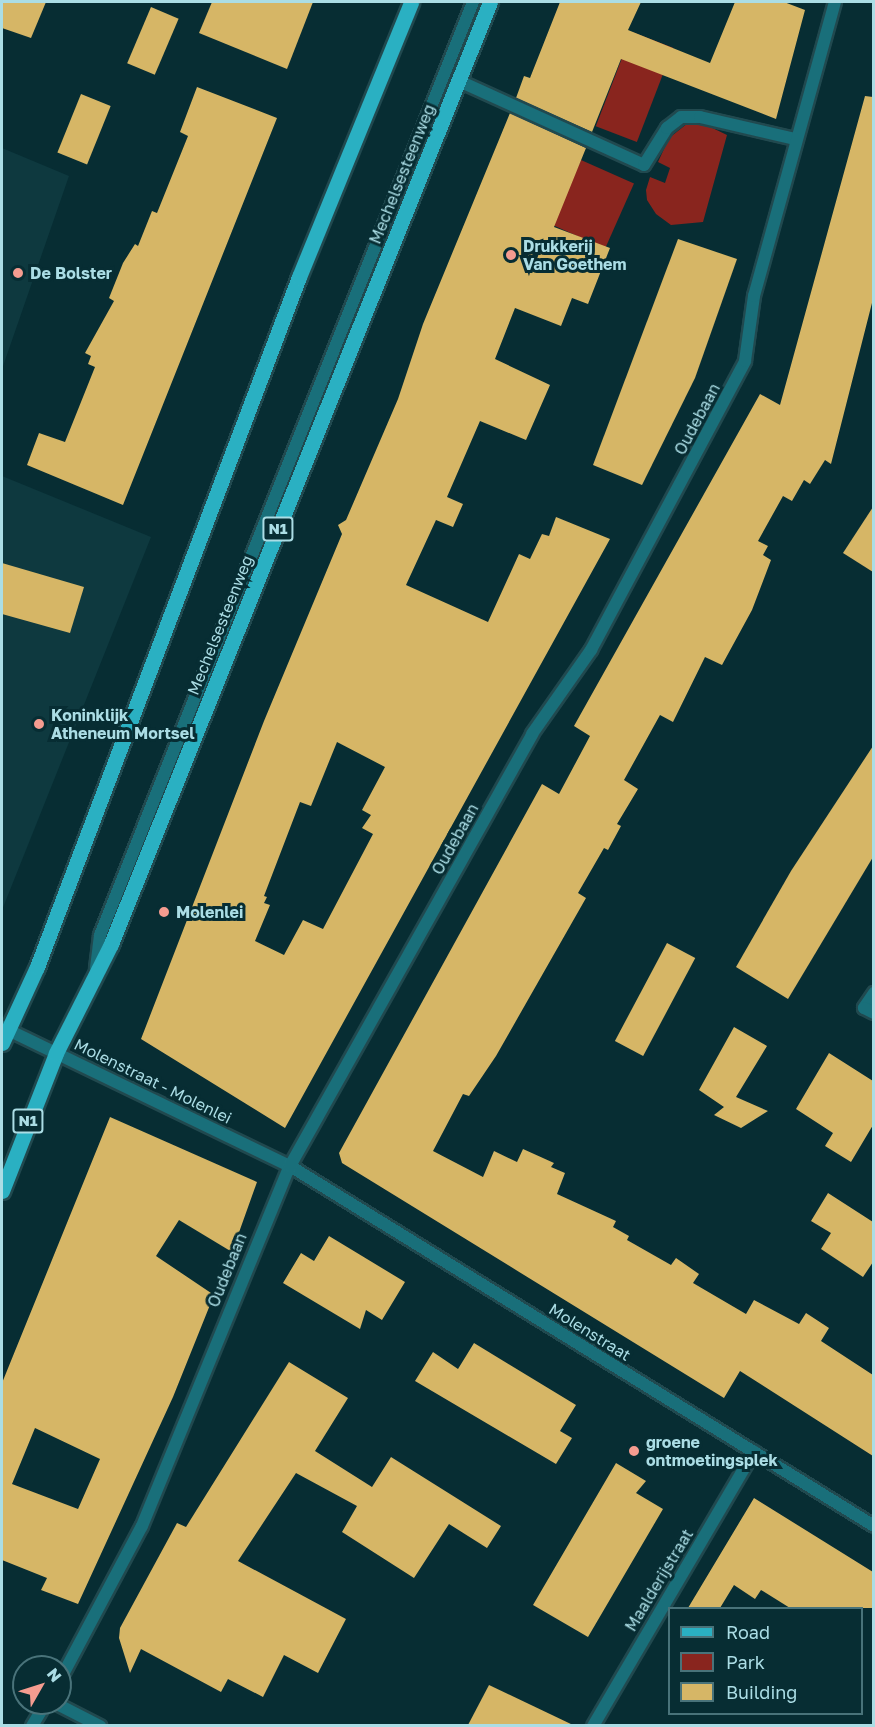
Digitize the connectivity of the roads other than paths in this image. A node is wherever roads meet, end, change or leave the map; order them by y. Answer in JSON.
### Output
{"nodes":[{"id":1,"x":411,"y":2,"type":"edge"},
{"id":2,"x":473,"y":2,"type":"edge"},
{"id":3,"x":490,"y":2,"type":"edge"},
{"id":4,"x":835,"y":2,"type":"edge"},
{"id":5,"x":459,"y":81,"type":"junction"},
{"id":6,"x":795,"y":139,"type":"junction"},
{"id":7,"x":95,"y":981,"type":"junction"},
{"id":8,"x":873,"y":993,"type":"edge"},
{"id":9,"x":873,"y":1013,"type":"edge"},
{"id":10,"x":4,"y":1033,"type":"edge"},
{"id":11,"x":56,"y":1053,"type":"junction"},
{"id":12,"x":290,"y":1166,"type":"junction"},
{"id":13,"x":2,"y":1191,"type":"edge"},
{"id":14,"x":754,"y":1452,"type":"junction"},
{"id":15,"x":873,"y":1526,"type":"edge"},
{"id":16,"x":72,"y":1657,"type":"edge"},
{"id":17,"x":72,"y":1711,"type":"edge"},
{"id":18,"x":100,"y":1725,"type":"edge"},
{"id":19,"x":593,"y":1725,"type":"edge"}],
"edges":[{"from":1,"to":10,"type":"main road"},
{"from":2,"to":7,"type":"street"},
{"from":3,"to":5,"type":"main road","name":"Mechelsesteenweg","number":"N1"},
{"from":4,"to":6,"type":"street","name":"Oudebaan"},
{"from":5,"to":6,"type":"street"},
{"from":5,"to":7,"type":"main road","name":"Mechelsesteenweg","number":"N1"},
{"from":6,"to":12,"type":"street","name":"Oudebaan"},
{"from":7,"to":11,"type":"main road","name":"Mechelsesteenweg","number":"N1"},
{"from":8,"to":9,"type":"street"},
{"from":10,"to":11,"type":"street","name":"Molenstraat - Molenlei"},
{"from":11,"to":12,"type":"street","name":"Molenstraat - Molenlei"},
{"from":11,"to":13,"type":"main road","name":"Mechelsesteenweg","number":"N1"},
{"from":12,"to":14,"type":"street","name":"Molenstraat"},
{"from":12,"to":16,"type":"street","name":"Oudebaan"},
{"from":14,"to":15,"type":"street","name":"Molenstraat"},
{"from":14,"to":19,"type":"street","name":"Maalderijstraat"},
{"from":17,"to":18,"type":"street"}]}
